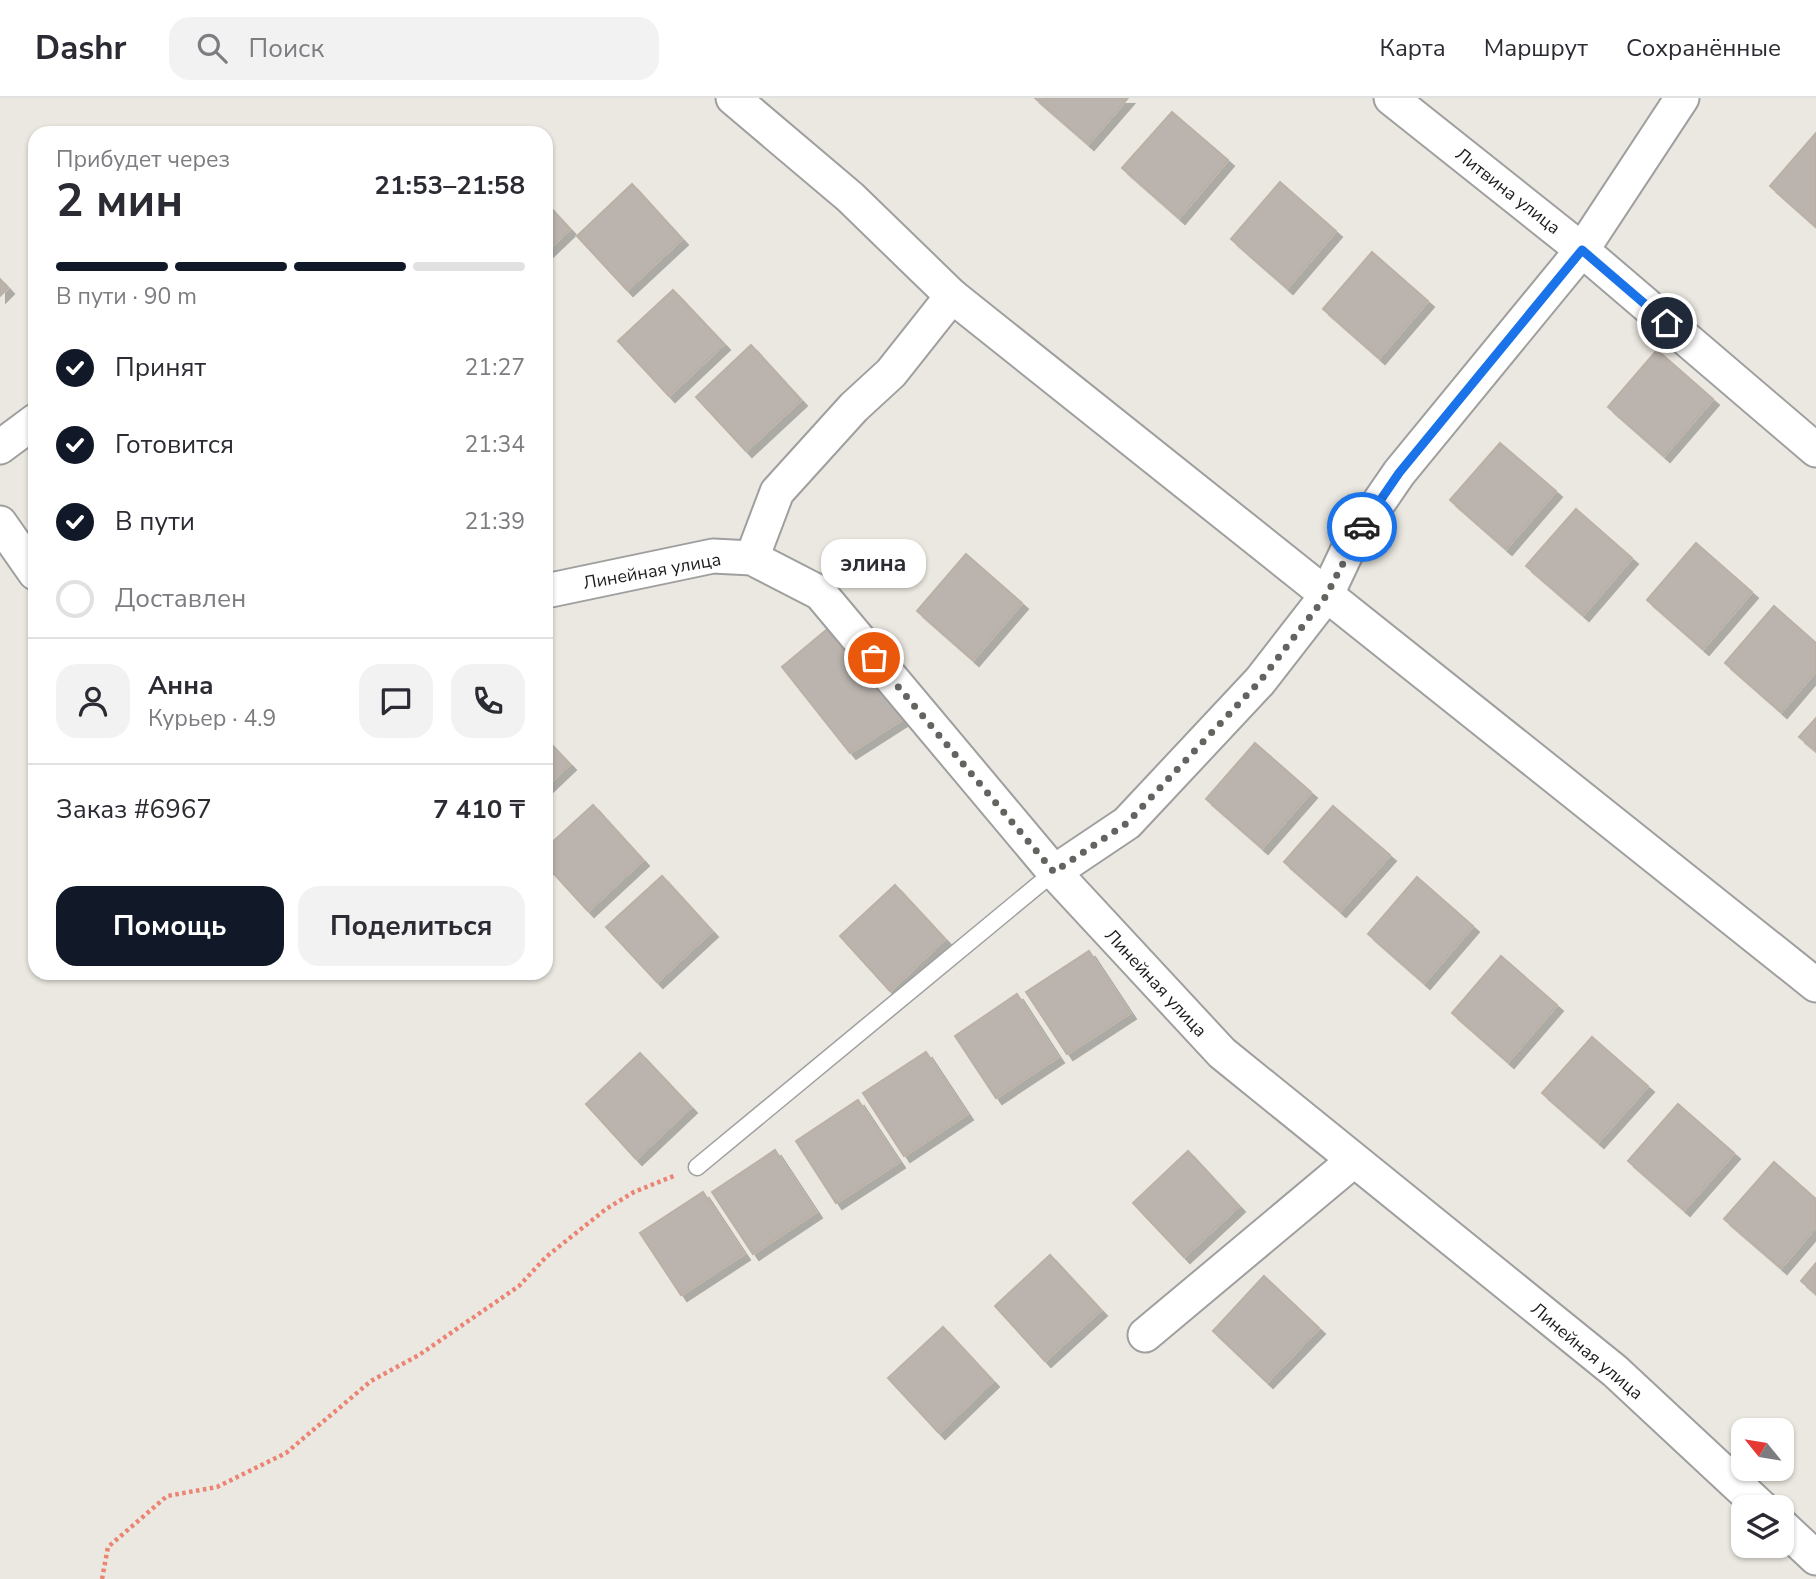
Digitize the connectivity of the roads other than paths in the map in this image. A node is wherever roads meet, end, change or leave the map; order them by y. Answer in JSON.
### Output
{"nodes":[{"id":1,"x":733,"y":98,"type":"edge"},
{"id":2,"x":1391,"y":98,"type":"edge"},
{"id":3,"x":1682,"y":98,"type":"edge"},
{"id":4,"x":1582,"y":250,"type":"junction"},
{"id":5,"x":952,"y":296,"type":"junction"},
{"id":6,"x":28,"y":426,"type":"edge"},
{"id":7,"x":0,"y":447,"type":"edge"},
{"id":8,"x":1816,"y":450,"type":"edge"},
{"id":9,"x":0,"y":523,"type":"edge"},
{"id":10,"x":752,"y":558,"type":"junction"},
{"id":11,"x":28,"y":563,"type":"edge"},
{"id":12,"x":553,"y":590,"type":"edge"},
{"id":13,"x":1326,"y":596,"type":"junction"},
{"id":14,"x":1054,"y":872,"type":"junction"},
{"id":15,"x":1816,"y":985,"type":"edge"},
{"id":16,"x":1353,"y":1161,"type":"junction"},
{"id":17,"x":697,"y":1167,"type":"road end"},
{"id":18,"x":1144,"y":1335,"type":"dead end"},
{"id":19,"x":1748,"y":1495,"type":"edge"},
{"id":20,"x":1794,"y":1537,"type":"edge"},
{"id":21,"x":1816,"y":1558,"type":"edge"}],
"edges":[{"from":1,"to":5,"type":"street"},
{"from":2,"to":4,"type":"street","name":"Литвина улица"},
{"from":3,"to":4,"type":"street"},
{"from":4,"to":8,"type":"street","name":"Литвина улица"},
{"from":4,"to":13,"type":"street"},
{"from":5,"to":10,"type":"street"},
{"from":5,"to":13,"type":"street"},
{"from":6,"to":7,"type":"street"},
{"from":9,"to":11,"type":"street"},
{"from":10,"to":12,"type":"street","name":"Линейная улица"},
{"from":10,"to":14,"type":"street","name":"Линейная улица"},
{"from":13,"to":14,"type":"street"},
{"from":13,"to":15,"type":"street"},
{"from":14,"to":16,"type":"street","name":"Линейная улица"},
{"from":14,"to":17,"type":"lane"},
{"from":16,"to":18,"type":"street"},
{"from":16,"to":19,"type":"street","name":"Линейная улица"},
{"from":20,"to":21,"type":"street"}]}
